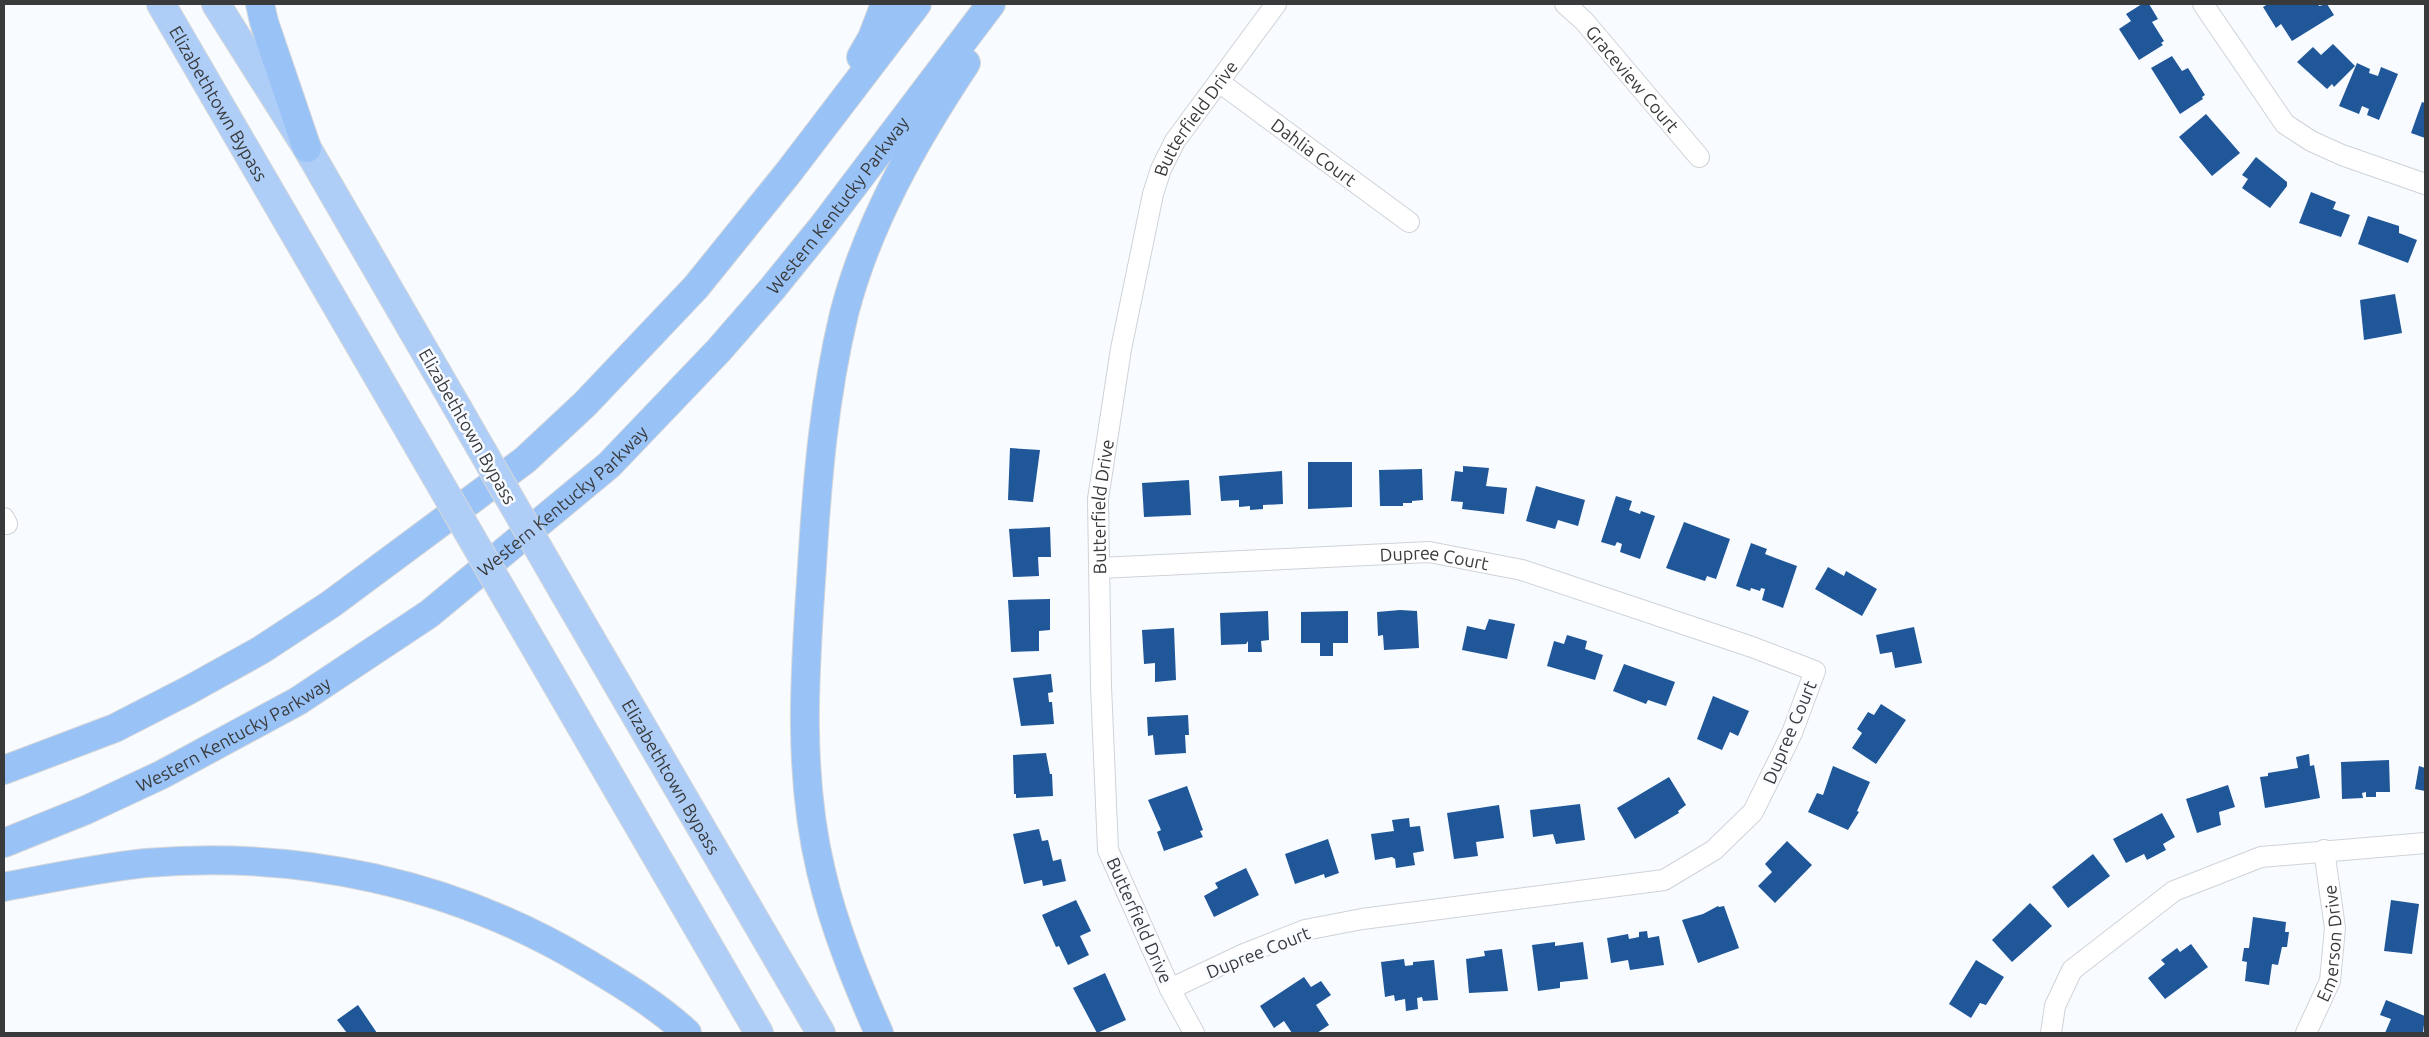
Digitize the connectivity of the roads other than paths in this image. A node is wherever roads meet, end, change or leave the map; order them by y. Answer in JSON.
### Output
{"nodes":[{"id":1,"x":161,"y":4,"type":"edge"},
{"id":2,"x":216,"y":4,"type":"edge"},
{"id":3,"x":260,"y":4,"type":"edge"},
{"id":4,"x":885,"y":4,"type":"edge"},
{"id":5,"x":916,"y":4,"type":"edge"},
{"id":6,"x":991,"y":4,"type":"edge"},
{"id":7,"x":1007,"y":4,"type":"edge"},
{"id":8,"x":1276,"y":4,"type":"edge"},
{"id":9,"x":1565,"y":4,"type":"edge"},
{"id":10,"x":2204,"y":4,"type":"edge"},
{"id":11,"x":1219,"y":82,"type":"junction"},
{"id":12,"x":307,"y":148,"type":"junction"},
{"id":13,"x":1698,"y":157,"type":"dead end"},
{"id":14,"x":788,"y":173,"type":"junction"},
{"id":15,"x":2425,"y":184,"type":"edge"},
{"id":16,"x":1409,"y":222,"type":"dead end"},
{"id":17,"x":1100,"y":568,"type":"junction"},
{"id":18,"x":4,"y":770,"type":"edge"},
{"id":19,"x":4,"y":843,"type":"edge"},
{"id":20,"x":2425,"y":843,"type":"edge"},
{"id":21,"x":2324,"y":850,"type":"junction"},
{"id":22,"x":4,"y":887,"type":"edge"},
{"id":23,"x":1170,"y":989,"type":"junction"},
{"id":24,"x":688,"y":1033,"type":"edge"},
{"id":25,"x":759,"y":1033,"type":"edge"},
{"id":26,"x":820,"y":1033,"type":"edge"},
{"id":27,"x":879,"y":1033,"type":"edge"},
{"id":28,"x":1194,"y":1033,"type":"edge"},
{"id":29,"x":2051,"y":1033,"type":"edge"},
{"id":30,"x":2306,"y":1033,"type":"edge"}],
"edges":[{"from":1,"to":25,"type":"highway","name":"Elizabethtown Bypass","bridge":true},
{"from":2,"to":12,"type":"highway","name":"Elizabethtown Bypass"},
{"from":3,"to":12,"type":"highway"},
{"from":4,"to":14,"type":"highway"},
{"from":5,"to":14,"type":"highway"},
{"from":6,"to":19,"type":"highway","name":"Western Kentucky Parkway"},
{"from":7,"to":27,"type":"highway"},
{"from":8,"to":11,"type":"street","name":"Butterfield Drive"},
{"from":9,"to":13,"type":"street","name":"Graceview Court"},
{"from":10,"to":15,"type":"street"},
{"from":11,"to":16,"type":"street","name":"Dahlia Court"},
{"from":11,"to":17,"type":"street","name":"Butterfield Drive"},
{"from":12,"to":26,"type":"highway","name":"Elizabethtown Bypass","bridge":true},
{"from":14,"to":18,"type":"highway"},
{"from":17,"to":23,"type":"street","name":"Butterfield Drive"},
{"from":17,"to":23,"type":"street","name":"Dupree Court"},
{"from":20,"to":21,"type":"street"},
{"from":21,"to":29,"type":"street"},
{"from":21,"to":30,"type":"street","name":"Emerson Drive"},
{"from":22,"to":24,"type":"highway"},
{"from":23,"to":28,"type":"street","name":"Butterfield Drive"}]}
